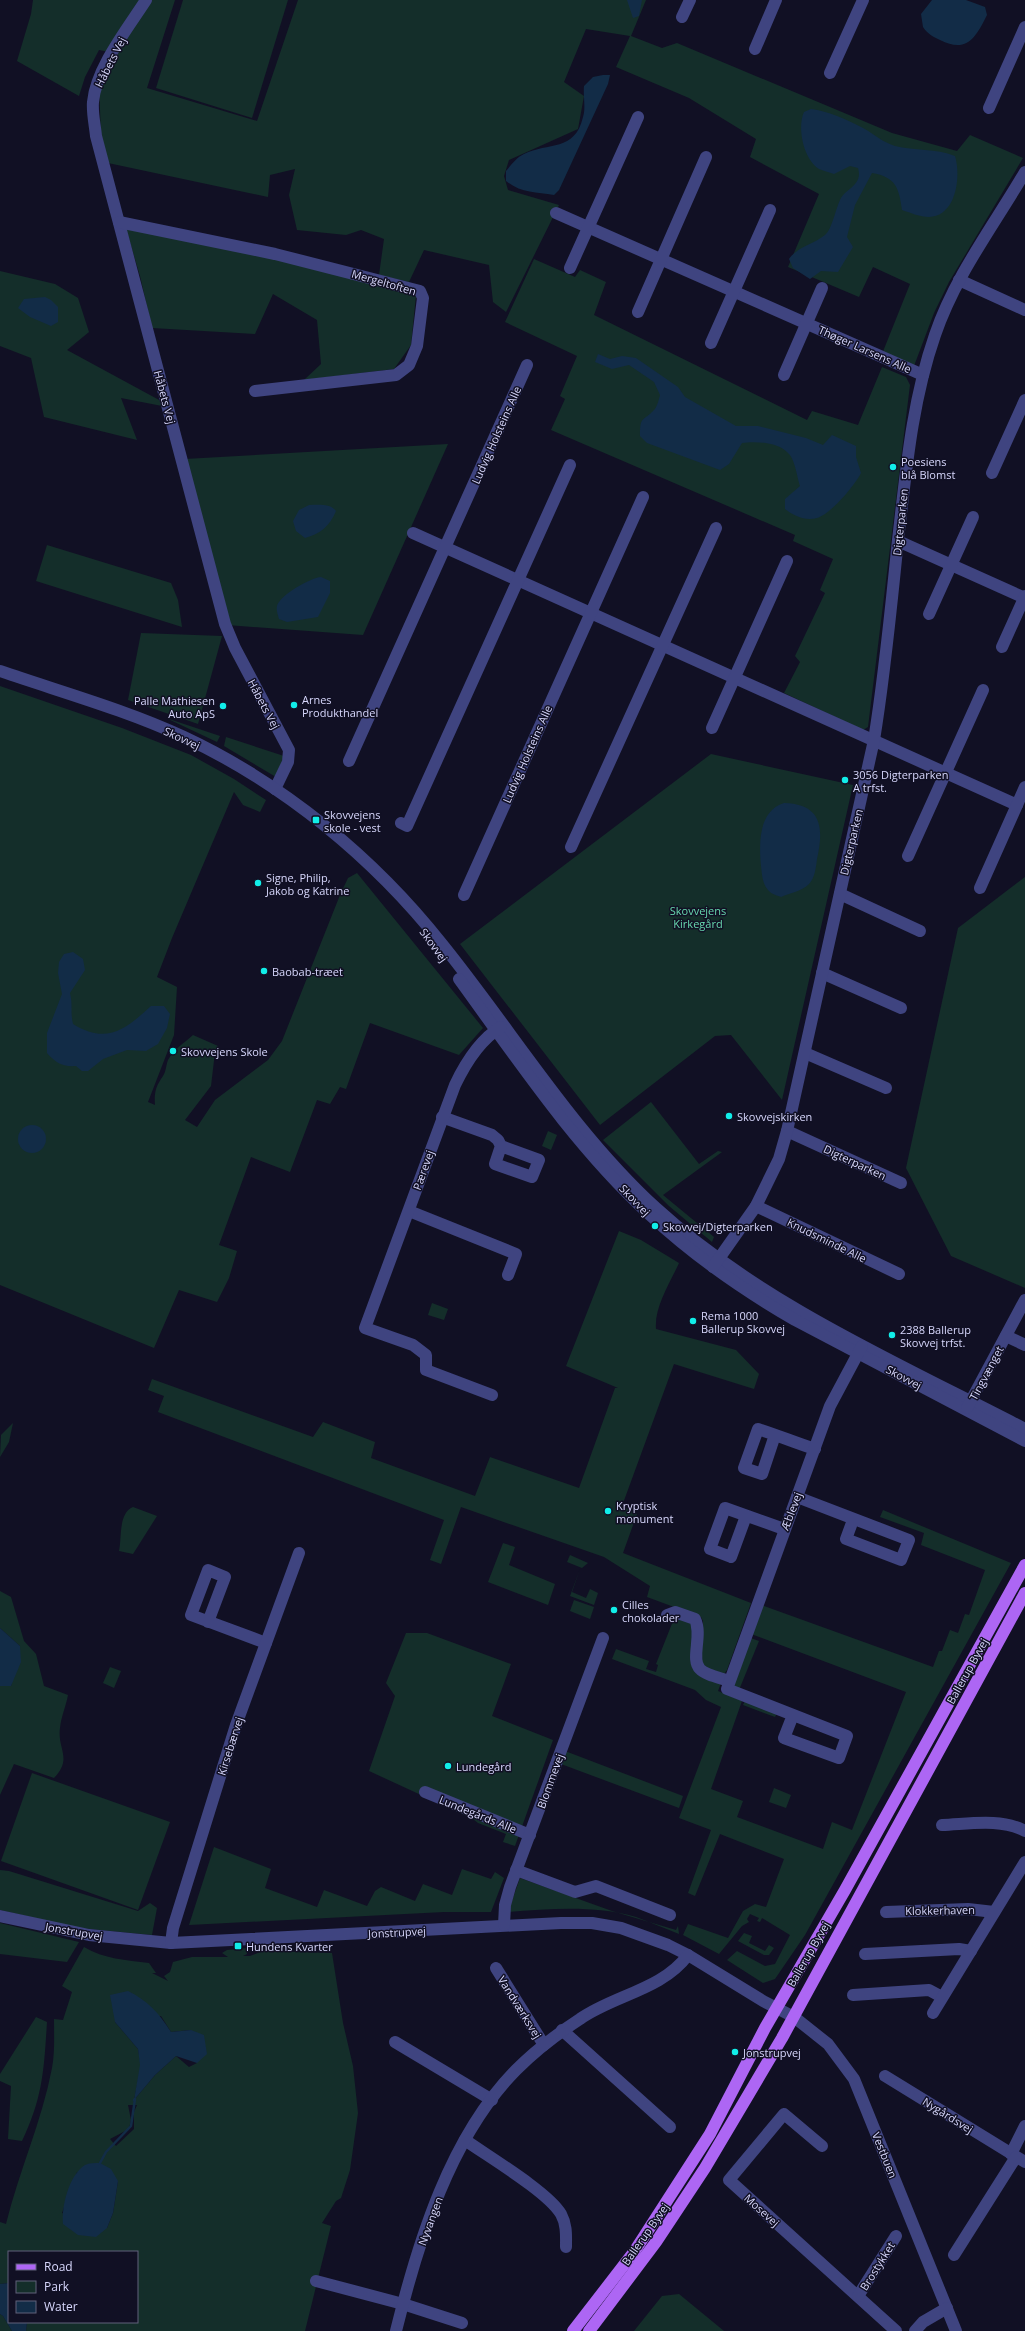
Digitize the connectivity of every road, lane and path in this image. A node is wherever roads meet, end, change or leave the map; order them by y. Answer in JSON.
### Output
{"nodes":[{"id":1,"x":146,"y":0,"type":"edge"},
{"id":2,"x":690,"y":0,"type":"edge"},
{"id":3,"x":776,"y":0,"type":"edge"},
{"id":4,"x":863,"y":0,"type":"edge"},
{"id":5,"x":682,"y":17,"type":"dead end"},
{"id":6,"x":1025,"y":27,"type":"edge"},
{"id":7,"x":755,"y":49,"type":"dead end"},
{"id":8,"x":830,"y":73,"type":"dead end"},
{"id":9,"x":989,"y":108,"type":"dead end"},
{"id":10,"x":638,"y":117,"type":"dead end"},
{"id":11,"x":706,"y":157,"type":"dead end"},
{"id":12,"x":1025,"y":172,"type":"edge"},
{"id":13,"x":770,"y":210,"type":"dead end"},
{"id":14,"x":556,"y":213,"type":"dead end"},
{"id":15,"x":119,"y":222,"type":"junction"},
{"id":16,"x":589,"y":228,"type":"junction"},
{"id":17,"x":661,"y":259,"type":"junction"},
{"id":18,"x":570,"y":268,"type":"dead end"},
{"id":19,"x":959,"y":280,"type":"junction"},
{"id":20,"x":822,"y":288,"type":"dead end"},
{"id":21,"x":734,"y":292,"type":"junction"},
{"id":22,"x":1025,"y":310,"type":"edge"},
{"id":23,"x":638,"y":312,"type":"dead end"},
{"id":24,"x":806,"y":324,"type":"junction"},
{"id":25,"x":711,"y":343,"type":"dead end"},
{"id":26,"x":527,"y":365,"type":"dead end"},
{"id":27,"x":784,"y":375,"type":"dead end"},
{"id":28,"x":923,"y":375,"type":"junction"},
{"id":29,"x":256,"y":391,"type":"dead end"},
{"id":30,"x":1025,"y":400,"type":"edge"},
{"id":31,"x":570,"y":465,"type":"dead end"},
{"id":32,"x":992,"y":473,"type":"dead end"},
{"id":33,"x":642,"y":497,"type":"dead end"},
{"id":34,"x":974,"y":517,"type":"dead end"},
{"id":35,"x":716,"y":528,"type":"dead end"},
{"id":36,"x":413,"y":533,"type":"dead end"},
{"id":37,"x":898,"y":541,"type":"junction"},
{"id":38,"x":445,"y":547,"type":"junction"},
{"id":39,"x":787,"y":561,"type":"dead end"},
{"id":40,"x":952,"y":565,"type":"junction"},
{"id":41,"x":518,"y":580,"type":"junction"},
{"id":42,"x":1025,"y":597,"type":"edge"},
{"id":43,"x":590,"y":613,"type":"junction"},
{"id":44,"x":929,"y":614,"type":"dead end"},
{"id":45,"x":663,"y":645,"type":"junction"},
{"id":46,"x":1002,"y":647,"type":"dead end"},
{"id":47,"x":0,"y":671,"type":"edge"},
{"id":48,"x":735,"y":678,"type":"junction"},
{"id":49,"x":982,"y":690,"type":"dead end"},
{"id":50,"x":712,"y":728,"type":"dead end"},
{"id":51,"x":874,"y":740,"type":"junction"},
{"id":52,"x":350,"y":761,"type":"dead end"},
{"id":53,"x":945,"y":773,"type":"junction"},
{"id":54,"x":1025,"y":787,"type":"edge"},
{"id":55,"x":275,"y":789,"type":"junction"},
{"id":56,"x":1017,"y":805,"type":"junction"},
{"id":57,"x":401,"y":823,"type":"dead end"},
{"id":58,"x":571,"y":847,"type":"dead end"},
{"id":59,"x":908,"y":856,"type":"dead end"},
{"id":60,"x":980,"y":888,"type":"dead end"},
{"id":61,"x":840,"y":894,"type":"junction"},
{"id":62,"x":464,"y":895,"type":"dead end"},
{"id":63,"x":920,"y":931,"type":"dead end"},
{"id":64,"x":822,"y":973,"type":"junction"},
{"id":65,"x":901,"y":1008,"type":"dead end"},
{"id":66,"x":500,"y":1028,"type":"junction"},
{"id":67,"x":805,"y":1053,"type":"junction"},
{"id":68,"x":886,"y":1088,"type":"dead end"},
{"id":69,"x":442,"y":1117,"type":"junction"},
{"id":70,"x":788,"y":1130,"type":"junction"},
{"id":71,"x":501,"y":1146,"type":"dead end"},
{"id":72,"x":901,"y":1183,"type":"dead end"},
{"id":73,"x":756,"y":1206,"type":"junction"},
{"id":74,"x":409,"y":1211,"type":"junction"},
{"id":75,"x":715,"y":1262,"type":"junction"},
{"id":76,"x":899,"y":1274,"type":"dead end"},
{"id":77,"x":508,"y":1275,"type":"dead end"},
{"id":78,"x":1025,"y":1300,"type":"edge"},
{"id":79,"x":1006,"y":1336,"type":"junction"},
{"id":80,"x":1025,"y":1345,"type":"edge"},
{"id":81,"x":861,"y":1349,"type":"junction"},
{"id":82,"x":492,"y":1395,"type":"dead end"},
{"id":83,"x":969,"y":1406,"type":"junction"},
{"id":84,"x":1025,"y":1429,"type":"edge"},
{"id":85,"x":775,"y":1435,"type":"dead end"},
{"id":86,"x":1025,"y":1441,"type":"edge"},
{"id":87,"x":815,"y":1449,"type":"junction"},
{"id":88,"x":797,"y":1497,"type":"junction"},
{"id":89,"x":746,"y":1516,"type":"dead end"},
{"id":90,"x":854,"y":1520,"type":"junction"},
{"id":91,"x":784,"y":1530,"type":"junction"},
{"id":92,"x":299,"y":1553,"type":"dead end"},
{"id":93,"x":1025,"y":1566,"type":"edge"},
{"id":94,"x":1025,"y":1593,"type":"edge"},
{"id":95,"x":667,"y":1615,"type":"dead end"},
{"id":96,"x":208,"y":1622,"type":"dead end"},
{"id":97,"x":603,"y":1638,"type":"dead end"},
{"id":98,"x":266,"y":1643,"type":"junction"},
{"id":99,"x":729,"y":1681,"type":"junction"},
{"id":100,"x":793,"y":1715,"type":"junction"},
{"id":101,"x":425,"y":1792,"type":"dead end"},
{"id":102,"x":942,"y":1825,"type":"dead end"},
{"id":103,"x":1025,"y":1831,"type":"edge"},
{"id":104,"x":530,"y":1835,"type":"junction"},
{"id":105,"x":1025,"y":1862,"type":"edge"},
{"id":106,"x":516,"y":1870,"type":"junction"},
{"id":107,"x":886,"y":1912,"type":"dead end"},
{"id":108,"x":994,"y":1912,"type":"junction"},
{"id":109,"x":670,"y":1915,"type":"dead end"},
{"id":110,"x":0,"y":1916,"type":"edge"},
{"id":111,"x":504,"y":1925,"type":"junction"},
{"id":112,"x":171,"y":1942,"type":"junction"},
{"id":113,"x":971,"y":1951,"type":"junction"},
{"id":114,"x":865,"y":1954,"type":"dead end"},
{"id":115,"x":688,"y":1955,"type":"junction"},
{"id":116,"x":496,"y":1968,"type":"dead end"},
{"id":117,"x":853,"y":1995,"type":"dead end"},
{"id":118,"x":942,"y":1997,"type":"junction"},
{"id":119,"x":776,"y":2008,"type":"junction"},
{"id":120,"x":933,"y":2013,"type":"dead end"},
{"id":121,"x":794,"y":2017,"type":"junction"},
{"id":122,"x":562,"y":2030,"type":"junction"},
{"id":123,"x":395,"y":2042,"type":"dead end"},
{"id":124,"x":544,"y":2045,"type":"junction"},
{"id":125,"x":885,"y":2076,"type":"dead end"},
{"id":126,"x":492,"y":2100,"type":"junction"},
{"id":127,"x":1025,"y":2126,"type":"edge"},
{"id":128,"x":670,"y":2127,"type":"dead end"},
{"id":129,"x":465,"y":2140,"type":"junction"},
{"id":130,"x":822,"y":2146,"type":"dead end"},
{"id":131,"x":1017,"y":2158,"type":"edge"},
{"id":132,"x":896,"y":2236,"type":"dead end"},
{"id":133,"x":566,"y":2247,"type":"dead end"},
{"id":134,"x":954,"y":2255,"type":"dead end"},
{"id":135,"x":316,"y":2281,"type":"dead end"},
{"id":136,"x":858,"y":2296,"type":"junction"},
{"id":137,"x":403,"y":2304,"type":"junction"},
{"id":138,"x":947,"y":2308,"type":"junction"},
{"id":139,"x":462,"y":2323,"type":"dead end"},
{"id":140,"x":396,"y":2331,"type":"edge"},
{"id":141,"x":573,"y":2331,"type":"edge"},
{"id":142,"x":589,"y":2331,"type":"edge"},
{"id":143,"x":896,"y":2331,"type":"edge"},
{"id":144,"x":915,"y":2331,"type":"edge"},
{"id":145,"x":956,"y":2331,"type":"edge"}],
"edges":[{"from":1,"to":15,"type":"street","name":"Håbets Vej"},
{"from":2,"to":5,"type":"street"},
{"from":3,"to":7,"type":"street"},
{"from":4,"to":8,"type":"street"},
{"from":6,"to":9,"type":"street"},
{"from":10,"to":16,"type":"street"},
{"from":11,"to":17,"type":"street"},
{"from":12,"to":19,"type":"street","name":"Digterparken"},
{"from":13,"to":21,"type":"street"},
{"from":14,"to":16,"type":"street","name":"Thøger Larsens Alle"},
{"from":15,"to":29,"type":"street","name":"Mergeltoften"},
{"from":15,"to":55,"type":"street","name":"Håbets Vej"},
{"from":16,"to":17,"type":"street","name":"Thøger Larsens Alle"},
{"from":16,"to":18,"type":"street"},
{"from":17,"to":21,"type":"street","name":"Thøger Larsens Alle"},
{"from":17,"to":23,"type":"street"},
{"from":19,"to":22,"type":"street"},
{"from":19,"to":28,"type":"street","name":"Digterparken"},
{"from":20,"to":24,"type":"street","name":"Thøger Larsens Alle"},
{"from":21,"to":24,"type":"street","name":"Thøger Larsens Alle"},
{"from":21,"to":25,"type":"street"},
{"from":24,"to":27,"type":"street","name":"Thøger Larsens Alle"},
{"from":24,"to":28,"type":"street","name":"Thøger Larsens Alle"},
{"from":26,"to":38,"type":"street","name":"Ludvig Holsteins Alle"},
{"from":28,"to":37,"type":"street","name":"Digterparken"},
{"from":30,"to":32,"type":"street"},
{"from":31,"to":41,"type":"street"},
{"from":33,"to":43,"type":"street","name":"Ludvig Holsteins Alle"},
{"from":34,"to":40,"type":"street"},
{"from":35,"to":45,"type":"street"},
{"from":36,"to":38,"type":"street"},
{"from":37,"to":40,"type":"street"},
{"from":37,"to":51,"type":"street","name":"Digterparken"},
{"from":38,"to":41,"type":"street"},
{"from":38,"to":52,"type":"street","name":"Ludvig Holsteins Alle"},
{"from":39,"to":48,"type":"street"},
{"from":40,"to":42,"type":"street"},
{"from":40,"to":44,"type":"street"},
{"from":41,"to":43,"type":"street"},
{"from":41,"to":57,"type":"street"},
{"from":42,"to":46,"type":"street"},
{"from":43,"to":45,"type":"street"},
{"from":43,"to":62,"type":"street","name":"Ludvig Holsteins Alle"},
{"from":45,"to":48,"type":"street"},
{"from":45,"to":58,"type":"street"},
{"from":47,"to":55,"type":"street","name":"Skovvej"},
{"from":48,"to":50,"type":"street"},
{"from":48,"to":51,"type":"street"},
{"from":49,"to":53,"type":"street"},
{"from":51,"to":53,"type":"street"},
{"from":51,"to":61,"type":"street","name":"Digterparken"},
{"from":53,"to":56,"type":"street"},
{"from":53,"to":59,"type":"street"},
{"from":54,"to":56,"type":"street"},
{"from":55,"to":66,"type":"street","name":"Skovvej"},
{"from":56,"to":60,"type":"street"},
{"from":61,"to":63,"type":"street"},
{"from":61,"to":64,"type":"street","name":"Digterparken"},
{"from":64,"to":65,"type":"street"},
{"from":64,"to":67,"type":"street","name":"Digterparken"},
{"from":66,"to":69,"type":"street","name":"Pærevej"},
{"from":66,"to":75,"type":"street","name":"Skovvej"},
{"from":67,"to":68,"type":"street"},
{"from":67,"to":70,"type":"street","name":"Digterparken"},
{"from":69,"to":71,"type":"street"},
{"from":69,"to":74,"type":"street","name":"Pærevej"},
{"from":70,"to":72,"type":"street","name":"Digterparken"},
{"from":70,"to":73,"type":"street","name":"Digterparken"},
{"from":73,"to":75,"type":"street","name":"Digterparken"},
{"from":73,"to":76,"type":"street","name":"Knudsminde Alle"},
{"from":74,"to":77,"type":"street"},
{"from":74,"to":82,"type":"street","name":"Pærevej"},
{"from":75,"to":81,"type":"street","name":"Skovvej"},
{"from":78,"to":79,"type":"street","name":"Tingvænget"},
{"from":79,"to":80,"type":"street","name":"Tingvænget"},
{"from":79,"to":83,"type":"street","name":"Tingvænget"},
{"from":81,"to":83,"type":"street","name":"Skovvej"},
{"from":81,"to":87,"type":"street","name":"Æblevej"},
{"from":83,"to":84,"type":"street","name":"Skovvej"},
{"from":83,"to":86,"type":"street","name":"Skovvej"},
{"from":85,"to":87,"type":"street"},
{"from":87,"to":88,"type":"street","name":"Æblevej"},
{"from":88,"to":90,"type":"street"},
{"from":88,"to":91,"type":"street","name":"Æblevej"},
{"from":89,"to":91,"type":"street"},
{"from":90,"to":90,"type":"street"},
{"from":91,"to":99,"type":"street","name":"Æblevej"},
{"from":92,"to":98,"type":"street","name":"Kirsebærvej"},
{"from":93,"to":119,"type":"main road","name":"Ballerup Byvej"},
{"from":94,"to":121,"type":"main road","name":"Ballerup Byvej"},
{"from":95,"to":99,"type":"street"},
{"from":96,"to":98,"type":"street"},
{"from":97,"to":104,"type":"street","name":"Blommevej"},
{"from":98,"to":112,"type":"street","name":"Kirsebærvej"},
{"from":99,"to":100,"type":"street"},
{"from":100,"to":100,"type":"street"},
{"from":101,"to":104,"type":"street","name":"Lundegårds Alle"},
{"from":102,"to":103,"type":"street"},
{"from":104,"to":106,"type":"street","name":"Blommevej"},
{"from":105,"to":108,"type":"street","name":"Klokkerhaven"},
{"from":106,"to":109,"type":"street"},
{"from":106,"to":111,"type":"street","name":"Blommevej"},
{"from":107,"to":108,"type":"street","name":"Klokkerhaven"},
{"from":108,"to":113,"type":"street","name":"Klokkerhaven"},
{"from":110,"to":112,"type":"street","name":"Jonstrupvej"},
{"from":111,"to":112,"type":"street","name":"Jonstrupvej"},
{"from":111,"to":115,"type":"street","name":"Jonstrupvej"},
{"from":113,"to":114,"type":"street"},
{"from":113,"to":118,"type":"street","name":"Klokkerhaven"},
{"from":115,"to":119,"type":"street","name":"Jonstrupvej"},
{"from":115,"to":122,"type":"street","name":"Nyvangen"},
{"from":116,"to":124,"type":"street","name":"Vandværksvej"},
{"from":117,"to":118,"type":"street"},
{"from":118,"to":120,"type":"street","name":"Klokkerhaven"},
{"from":119,"to":121,"type":"street","name":"Vestbuen"},
{"from":119,"to":141,"type":"main road","name":"Ballerup Byvej"},
{"from":121,"to":138,"type":"street","name":"Vestbuen"},
{"from":121,"to":142,"type":"main road","name":"Ballerup Byvej"},
{"from":122,"to":124,"type":"street","name":"Nyvangen"},
{"from":122,"to":128,"type":"street"},
{"from":123,"to":126,"type":"street"},
{"from":124,"to":126,"type":"street","name":"Nyvangen"},
{"from":125,"to":131,"type":"street","name":"Nygårdsvej"},
{"from":126,"to":129,"type":"street","name":"Nyvangen"},
{"from":127,"to":131,"type":"street"},
{"from":129,"to":133,"type":"street"},
{"from":129,"to":137,"type":"street","name":"Nyvangen"},
{"from":130,"to":136,"type":"street","name":"Mosevej"},
{"from":131,"to":134,"type":"street"},
{"from":132,"to":136,"type":"street","name":"Brostykket"},
{"from":135,"to":137,"type":"street"},
{"from":136,"to":143,"type":"street","name":"Mosevej"},
{"from":137,"to":139,"type":"street"},
{"from":137,"to":140,"type":"street","name":"Nyvangen"},
{"from":138,"to":144,"type":"street"},
{"from":138,"to":145,"type":"street","name":"Vestbuen"}]}
